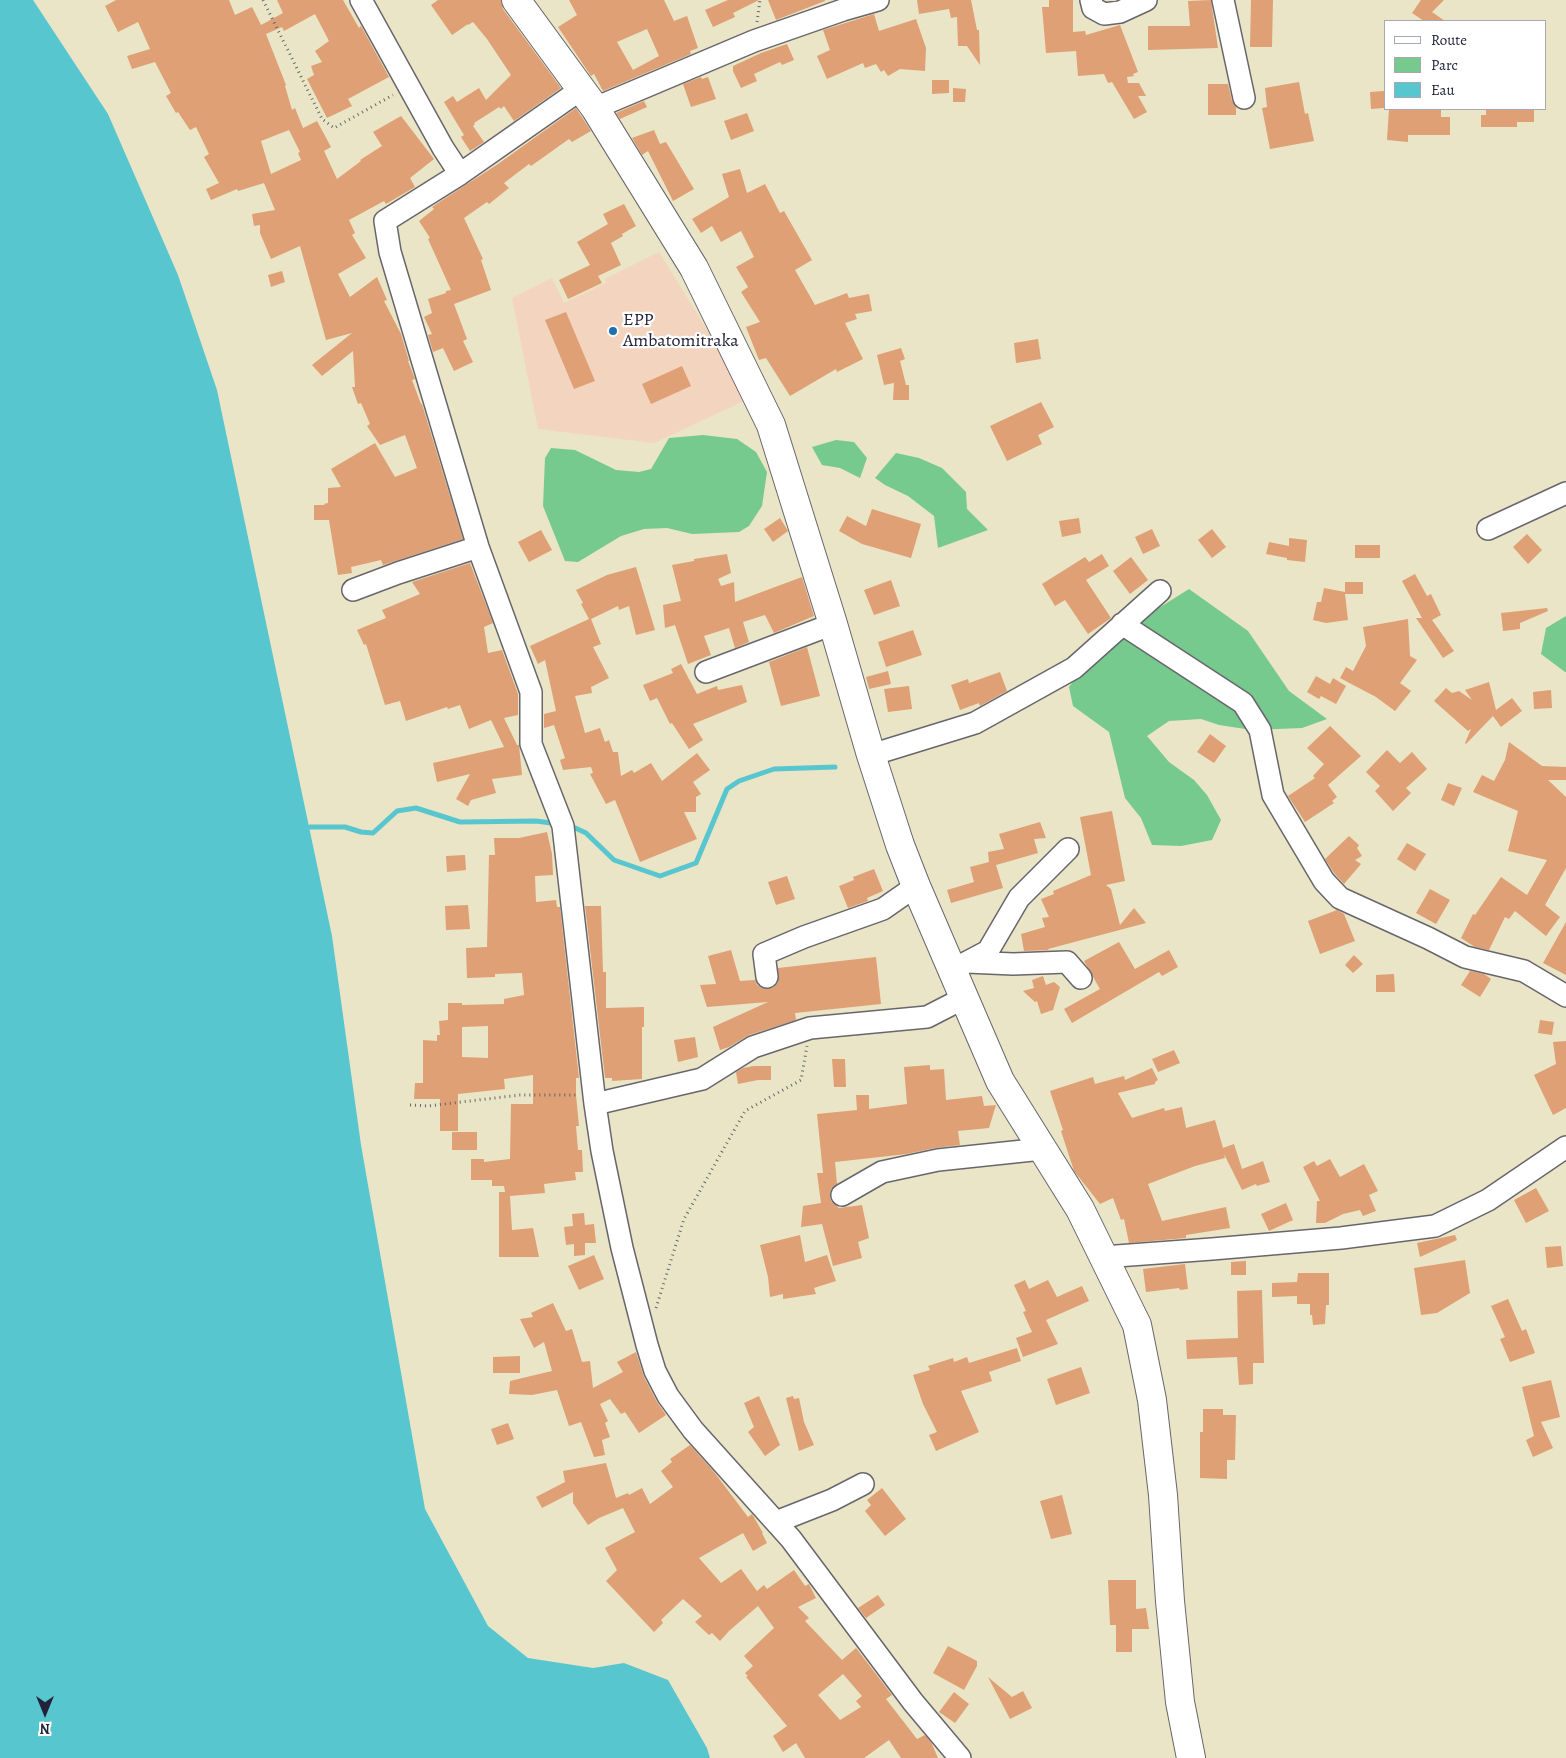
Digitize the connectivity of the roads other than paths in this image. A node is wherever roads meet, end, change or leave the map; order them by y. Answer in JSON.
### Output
{"nodes":[{"id":1,"x":361,"y":0,"type":"edge"},
{"id":2,"x":516,"y":0,"type":"edge"},
{"id":3,"x":878,"y":0,"type":"edge"},
{"id":4,"x":1091,"y":0,"type":"edge"},
{"id":5,"x":1146,"y":0,"type":"edge"},
{"id":6,"x":1223,"y":0,"type":"edge"},
{"id":7,"x":842,"y":5,"type":"edge"},
{"id":8,"x":1244,"y":98,"type":"dead end"},
{"id":9,"x":588,"y":99,"type":"junction"},
{"id":10,"x":460,"y":174,"type":"junction"},
{"id":11,"x":1566,"y":493,"type":"edge"},
{"id":12,"x":1488,"y":528,"type":"dead end"},
{"id":13,"x":478,"y":547,"type":"junction"},
{"id":14,"x":353,"y":590,"type":"dead end"},
{"id":15,"x":1160,"y":591,"type":"dead end"},
{"id":16,"x":833,"y":624,"type":"junction"},
{"id":17,"x":1122,"y":624,"type":"junction"},
{"id":18,"x":706,"y":672,"type":"dead end"},
{"id":19,"x":871,"y":755,"type":"junction"},
{"id":20,"x":1068,"y":849,"type":"dead end"},
{"id":21,"x":916,"y":886,"type":"junction"},
{"id":22,"x":959,"y":966,"type":"junction"},
{"id":23,"x":766,"y":977,"type":"dead end"},
{"id":24,"x":1081,"y":978,"type":"dead end"},
{"id":25,"x":1566,"y":996,"type":"edge"},
{"id":26,"x":964,"y":998,"type":"junction"},
{"id":27,"x":594,"y":1100,"type":"junction"},
{"id":28,"x":1566,"y":1147,"type":"edge"},
{"id":29,"x":1042,"y":1149,"type":"junction"},
{"id":30,"x":842,"y":1195,"type":"dead end"},
{"id":31,"x":1103,"y":1257,"type":"junction"},
{"id":32,"x":864,"y":1484,"type":"dead end"},
{"id":33,"x":776,"y":1522,"type":"junction"},
{"id":34,"x":960,"y":1758,"type":"edge"},
{"id":35,"x":1191,"y":1758,"type":"edge"}],
"edges":[{"from":1,"to":10,"type":"street"},
{"from":2,"to":9,"type":"main road"},
{"from":3,"to":7,"type":"street"},
{"from":4,"to":5,"type":"street"},
{"from":6,"to":8,"type":"street"},
{"from":7,"to":9,"type":"street"},
{"from":9,"to":10,"type":"street"},
{"from":9,"to":16,"type":"main road"},
{"from":10,"to":13,"type":"street"},
{"from":11,"to":12,"type":"street"},
{"from":13,"to":14,"type":"street"},
{"from":13,"to":27,"type":"street"},
{"from":15,"to":17,"type":"street"},
{"from":16,"to":18,"type":"street"},
{"from":16,"to":19,"type":"main road"},
{"from":17,"to":19,"type":"street"},
{"from":17,"to":25,"type":"street"},
{"from":19,"to":21,"type":"main road"},
{"from":20,"to":22,"type":"street"},
{"from":21,"to":22,"type":"main road"},
{"from":21,"to":23,"type":"street"},
{"from":22,"to":24,"type":"street"},
{"from":22,"to":26,"type":"main road"},
{"from":26,"to":27,"type":"street"},
{"from":26,"to":29,"type":"main road"},
{"from":27,"to":33,"type":"street"},
{"from":28,"to":31,"type":"street"},
{"from":29,"to":30,"type":"street"},
{"from":29,"to":31,"type":"main road"},
{"from":31,"to":35,"type":"main road"},
{"from":32,"to":33,"type":"street"},
{"from":33,"to":34,"type":"street"}]}
